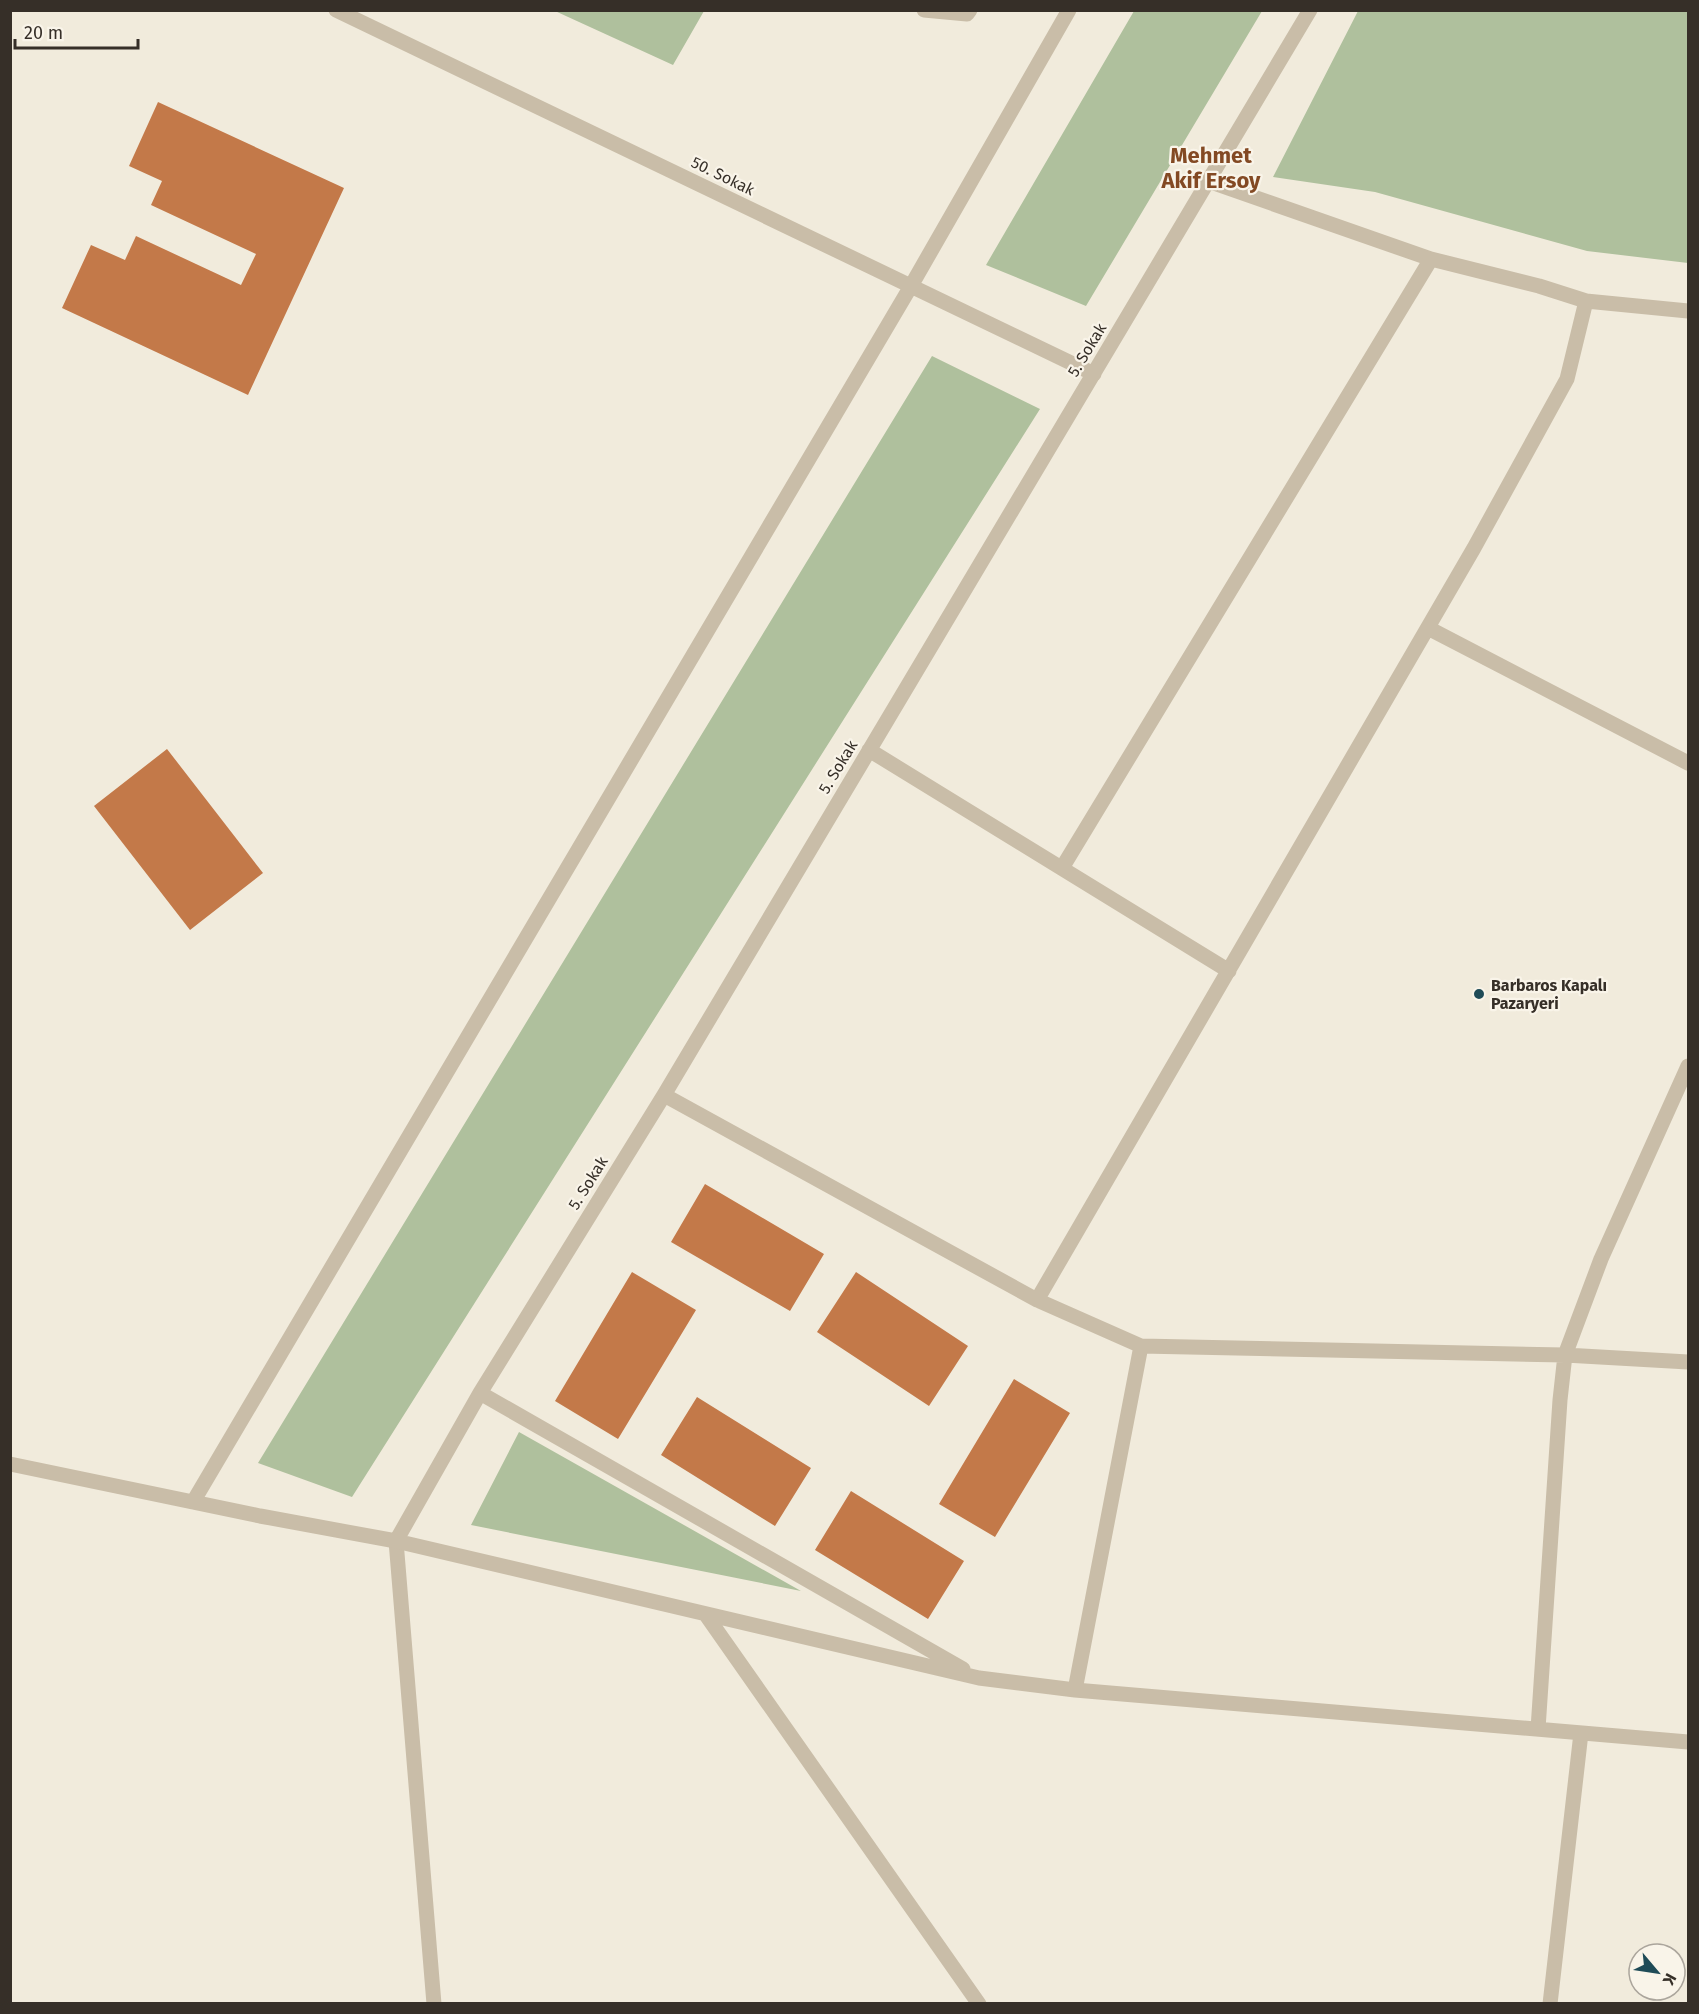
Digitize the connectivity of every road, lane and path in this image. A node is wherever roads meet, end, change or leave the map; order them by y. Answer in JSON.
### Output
{"nodes":[{"id":1,"x":336,"y":10,"type":"edge"},
{"id":2,"x":924,"y":10,"type":"edge"},
{"id":3,"x":970,"y":10,"type":"edge"},
{"id":4,"x":1069,"y":10,"type":"edge"},
{"id":5,"x":1310,"y":10,"type":"edge"},
{"id":6,"x":1208,"y":181,"type":"junction"},
{"id":7,"x":1431,"y":259,"type":"junction"},
{"id":8,"x":911,"y":286,"type":"junction"},
{"id":9,"x":1586,"y":301,"type":"junction"},
{"id":10,"x":1689,"y":311,"type":"edge"},
{"id":11,"x":1094,"y":374,"type":"junction"},
{"id":12,"x":1428,"y":628,"type":"junction"},
{"id":13,"x":869,"y":750,"type":"junction"},
{"id":14,"x":1689,"y":764,"type":"edge"},
{"id":15,"x":1062,"y":868,"type":"junction"},
{"id":16,"x":1228,"y":970,"type":"junction"},
{"id":17,"x":1689,"y":1066,"type":"edge"},
{"id":18,"x":663,"y":1095,"type":"junction"},
{"id":19,"x":1037,"y":1300,"type":"junction"},
{"id":20,"x":1141,"y":1346,"type":"junction"},
{"id":21,"x":1565,"y":1355,"type":"junction"},
{"id":22,"x":1689,"y":1362,"type":"edge"},
{"id":23,"x":480,"y":1393,"type":"junction"},
{"id":24,"x":10,"y":1464,"type":"edge"},
{"id":25,"x":193,"y":1502,"type":"junction"},
{"id":26,"x":396,"y":1541,"type":"junction"},
{"id":27,"x":706,"y":1615,"type":"junction"},
{"id":28,"x":979,"y":1678,"type":"junction"},
{"id":29,"x":1075,"y":1690,"type":"junction"},
{"id":30,"x":1538,"y":1729,"type":"junction"},
{"id":31,"x":1581,"y":1733,"type":"junction"},
{"id":32,"x":1689,"y":1742,"type":"edge"},
{"id":33,"x":434,"y":2004,"type":"edge"},
{"id":34,"x":979,"y":2004,"type":"edge"},
{"id":35,"x":1550,"y":2004,"type":"edge"}],
"edges":[{"from":1,"to":8,"type":"street","name":"50. Sokak"},
{"from":2,"to":3,"type":"street"},
{"from":4,"to":8,"type":"street"},
{"from":5,"to":6,"type":"street","name":"5. Sokak"},
{"from":6,"to":7,"type":"street"},
{"from":6,"to":11,"type":"street","name":"5. Sokak"},
{"from":7,"to":9,"type":"street"},
{"from":7,"to":15,"type":"street"},
{"from":8,"to":11,"type":"street","name":"50. Sokak"},
{"from":8,"to":25,"type":"street"},
{"from":9,"to":10,"type":"street"},
{"from":9,"to":12,"type":"street"},
{"from":11,"to":13,"type":"street","name":"5. Sokak"},
{"from":12,"to":14,"type":"street"},
{"from":12,"to":16,"type":"street"},
{"from":13,"to":15,"type":"street"},
{"from":13,"to":18,"type":"street","name":"5. Sokak"},
{"from":15,"to":16,"type":"street"},
{"from":16,"to":19,"type":"street"},
{"from":17,"to":21,"type":"street"},
{"from":18,"to":19,"type":"street"},
{"from":18,"to":23,"type":"street","name":"5. Sokak"},
{"from":19,"to":20,"type":"street"},
{"from":20,"to":21,"type":"street"},
{"from":20,"to":29,"type":"street"},
{"from":21,"to":22,"type":"street"},
{"from":21,"to":30,"type":"street"},
{"from":23,"to":26,"type":"street","name":"5. Sokak"},
{"from":23,"to":28,"type":"street"},
{"from":24,"to":25,"type":"street"},
{"from":25,"to":26,"type":"street"},
{"from":26,"to":27,"type":"street"},
{"from":26,"to":33,"type":"street"},
{"from":27,"to":28,"type":"street"},
{"from":27,"to":34,"type":"street"},
{"from":28,"to":29,"type":"street"},
{"from":29,"to":30,"type":"street"},
{"from":30,"to":31,"type":"street"},
{"from":31,"to":32,"type":"street"},
{"from":31,"to":35,"type":"street"}]}
